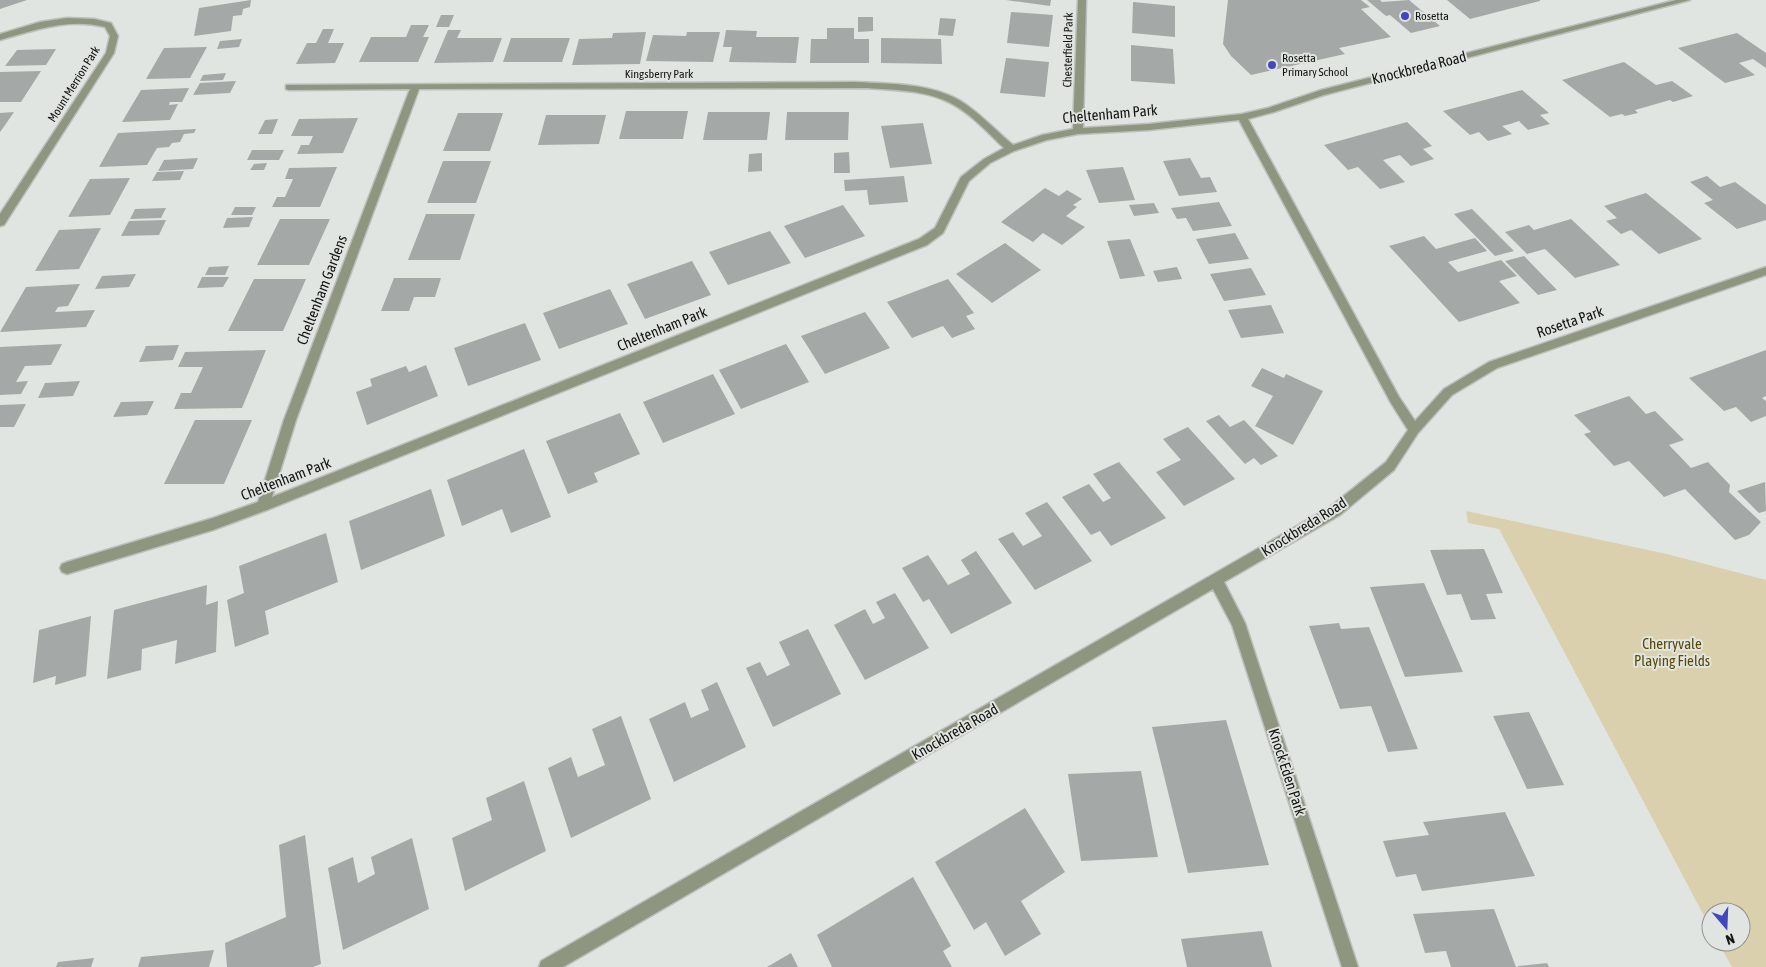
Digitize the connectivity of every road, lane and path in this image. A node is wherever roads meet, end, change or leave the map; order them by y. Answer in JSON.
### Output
{"nodes":[{"id":1,"x":1082,"y":0,"type":"edge"},
{"id":2,"x":1686,"y":0,"type":"edge"},
{"id":3,"x":0,"y":37,"type":"edge"},
{"id":4,"x":289,"y":87,"type":"dead end"},
{"id":5,"x":415,"y":87,"type":"junction"},
{"id":6,"x":1242,"y":117,"type":"junction"},
{"id":7,"x":1078,"y":131,"type":"junction"},
{"id":8,"x":1011,"y":149,"type":"junction"},
{"id":9,"x":0,"y":222,"type":"edge"},
{"id":10,"x":1761,"y":273,"type":"edge"},
{"id":11,"x":1766,"y":281,"type":"edge"},
{"id":12,"x":1414,"y":430,"type":"junction"},
{"id":13,"x":263,"y":506,"type":"junction"},
{"id":14,"x":67,"y":568,"type":"dead end"},
{"id":15,"x":1216,"y":581,"type":"junction"},
{"id":16,"x":547,"y":967,"type":"edge"},
{"id":17,"x":1350,"y":967,"type":"edge"}],
"edges":[{"from":1,"to":7,"type":"street","name":"Chesterfield Park"},
{"from":2,"to":6,"type":"street","name":"Knockbreda Road"},
{"from":3,"to":9,"type":"street","name":"Mount Merrion Park"},
{"from":4,"to":5,"type":"street","name":"Kingsberry Park"},
{"from":5,"to":8,"type":"street","name":"Kingsberry Park"},
{"from":5,"to":13,"type":"street","name":"Cheltenham Gardens"},
{"from":6,"to":7,"type":"street","name":"Cheltenham Park"},
{"from":6,"to":12,"type":"street"},
{"from":7,"to":8,"type":"street","name":"Cheltenham Park"},
{"from":8,"to":13,"type":"street","name":"Cheltenham Park"},
{"from":10,"to":11,"type":"street","name":"Rosetta Park"},
{"from":10,"to":12,"type":"street","name":"Rosetta Park"},
{"from":12,"to":15,"type":"street","name":"Knockbreda Road"},
{"from":13,"to":14,"type":"street","name":"Cheltenham Park"},
{"from":15,"to":16,"type":"street","name":"Knockbreda Road"},
{"from":15,"to":17,"type":"street","name":"Knock Eden Park"}]}
